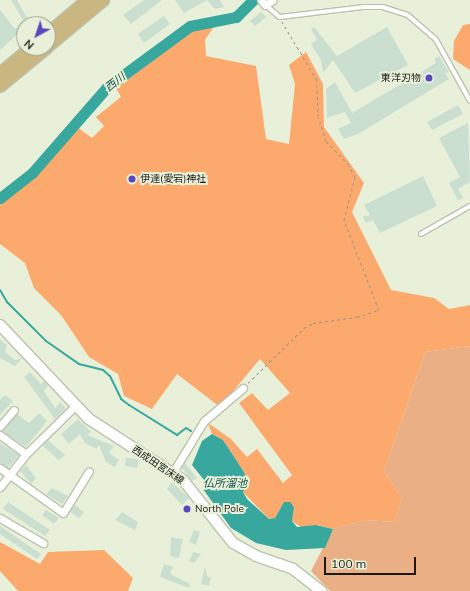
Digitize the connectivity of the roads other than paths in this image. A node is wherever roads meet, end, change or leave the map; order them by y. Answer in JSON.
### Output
{"nodes":[{"id":1,"x":88,"y":0,"type":"edge"},
{"id":2,"x":103,"y":0,"type":"edge"},
{"id":3,"x":273,"y":0,"type":"edge"},
{"id":4,"x":263,"y":2,"type":"edge"},
{"id":5,"x":56,"y":27,"type":"edge"},
{"id":6,"x":56,"y":39,"type":"edge"},
{"id":7,"x":21,"y":56,"type":"edge"},
{"id":8,"x":36,"y":56,"type":"edge"},
{"id":9,"x":0,"y":74,"type":"edge"},
{"id":10,"x":0,"y":86,"type":"edge"},
{"id":11,"x":470,"y":100,"type":"edge"},
{"id":12,"x":470,"y":206,"type":"edge"},
{"id":13,"x":421,"y":234,"type":"dead end"},
{"id":14,"x":0,"y":325,"type":"edge"},
{"id":15,"x":243,"y":388,"type":"road end"},
{"id":16,"x":75,"y":406,"type":"junction"},
{"id":17,"x":14,"y":410,"type":"dead end"},
{"id":18,"x":0,"y":426,"type":"edge"},
{"id":19,"x":0,"y":435,"type":"edge"},
{"id":20,"x":26,"y":454,"type":"junction"},
{"id":21,"x":0,"y":468,"type":"edge"},
{"id":22,"x":89,"y":471,"type":"dead end"},
{"id":23,"x":172,"y":472,"type":"junction"},
{"id":24,"x":10,"y":475,"type":"junction"},
{"id":25,"x":0,"y":487,"type":"edge"},
{"id":26,"x":0,"y":518,"type":"edge"},
{"id":27,"x":43,"y":543,"type":"dead end"},
{"id":28,"x":321,"y":591,"type":"edge"}],
"edges":[{"from":1,"to":5,"type":"highway"},
{"from":2,"to":6,"type":"highway"},
{"from":3,"to":4,"type":"street"},
{"from":4,"to":11,"type":"lane"},
{"from":7,"to":9,"type":"highway"},
{"from":8,"to":10,"type":"highway"},
{"from":12,"to":13,"type":"lane"},
{"from":14,"to":16,"type":"main road","name":"西成田宮床線"},
{"from":15,"to":23,"type":"street"},
{"from":16,"to":20,"type":"street"},
{"from":16,"to":23,"type":"main road","name":"西成田宮床線"},
{"from":17,"to":18,"type":"street"},
{"from":19,"to":20,"type":"street"},
{"from":20,"to":24,"type":"street"},
{"from":21,"to":24,"type":"street"},
{"from":22,"to":24,"type":"street"},
{"from":23,"to":28,"type":"main road","name":"西成田宮床線"},
{"from":24,"to":25,"type":"street"},
{"from":26,"to":27,"type":"street"}]}
